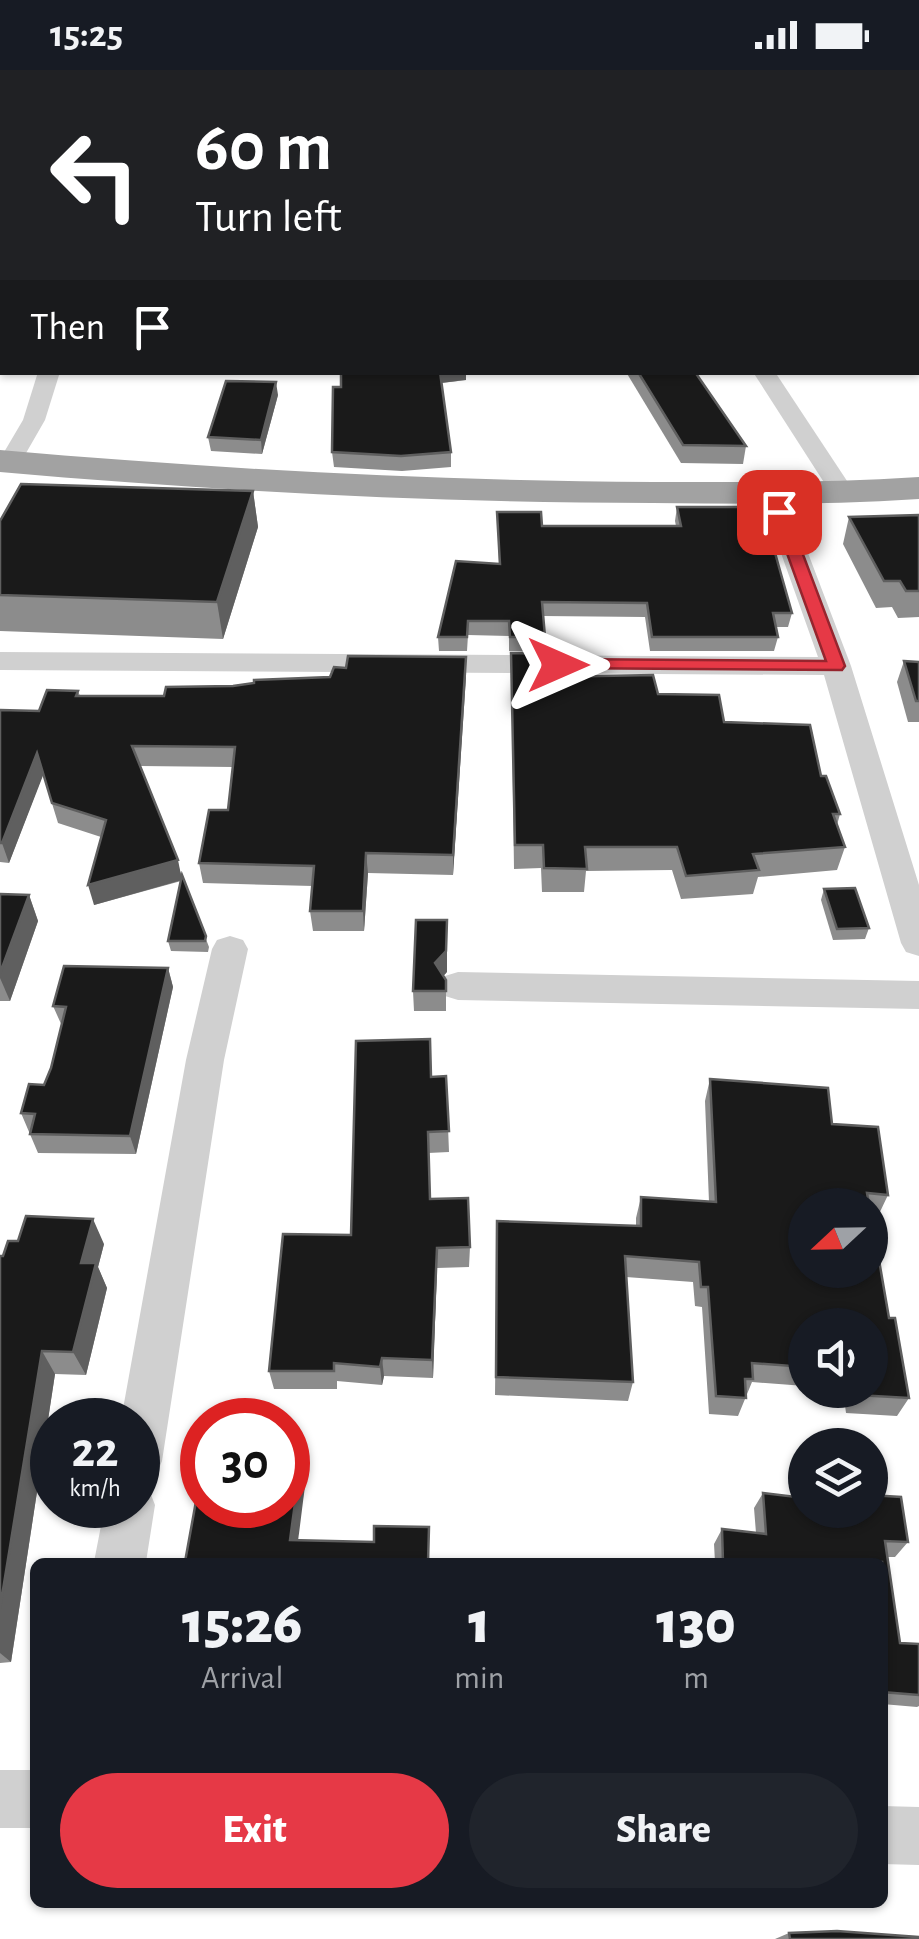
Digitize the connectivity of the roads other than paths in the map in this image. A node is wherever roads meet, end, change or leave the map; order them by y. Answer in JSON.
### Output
{"nodes":[{"id":1,"x":48,"y":375,"type":"edge"},
{"id":2,"x":766,"y":375,"type":"edge"},
{"id":3,"x":2,"y":474,"type":"edge"},
{"id":4,"x":919,"y":488,"type":"edge"},
{"id":5,"x":843,"y":493,"type":"junction"},
{"id":6,"x":919,"y":504,"type":"edge"},
{"id":7,"x":779,"y":512,"type":"junction"},
{"id":8,"x":0,"y":662,"type":"edge"},
{"id":9,"x":836,"y":666,"type":"junction"},
{"id":10,"x":919,"y":943,"type":"edge"},
{"id":11,"x":230,"y":949,"type":"dead end"},
{"id":12,"x":458,"y":986,"type":"dead end"},
{"id":13,"x":919,"y":994,"type":"edge"},
{"id":14,"x":149,"y":1398,"type":"edge"},
{"id":15,"x":126,"y":1528,"type":"edge"},
{"id":16,"x":121,"y":1558,"type":"edge"},
{"id":17,"x":0,"y":1799,"type":"edge"},
{"id":18,"x":30,"y":1799,"type":"edge"},
{"id":19,"x":888,"y":1834,"type":"edge"},
{"id":20,"x":919,"y":1836,"type":"edge"}],
"edges":[{"from":1,"to":3,"type":"street"},
{"from":2,"to":5,"type":"street"},
{"from":3,"to":5,"type":"highway"},
{"from":3,"to":7,"type":"highway"},
{"from":4,"to":5,"type":"highway"},
{"from":6,"to":7,"type":"highway"},
{"from":7,"to":9,"type":"street"},
{"from":8,"to":9,"type":"street"},
{"from":9,"to":10,"type":"street"},
{"from":11,"to":14,"type":"street"},
{"from":12,"to":13,"type":"street"},
{"from":15,"to":16,"type":"street"},
{"from":17,"to":18,"type":"street"},
{"from":19,"to":20,"type":"street"}]}
